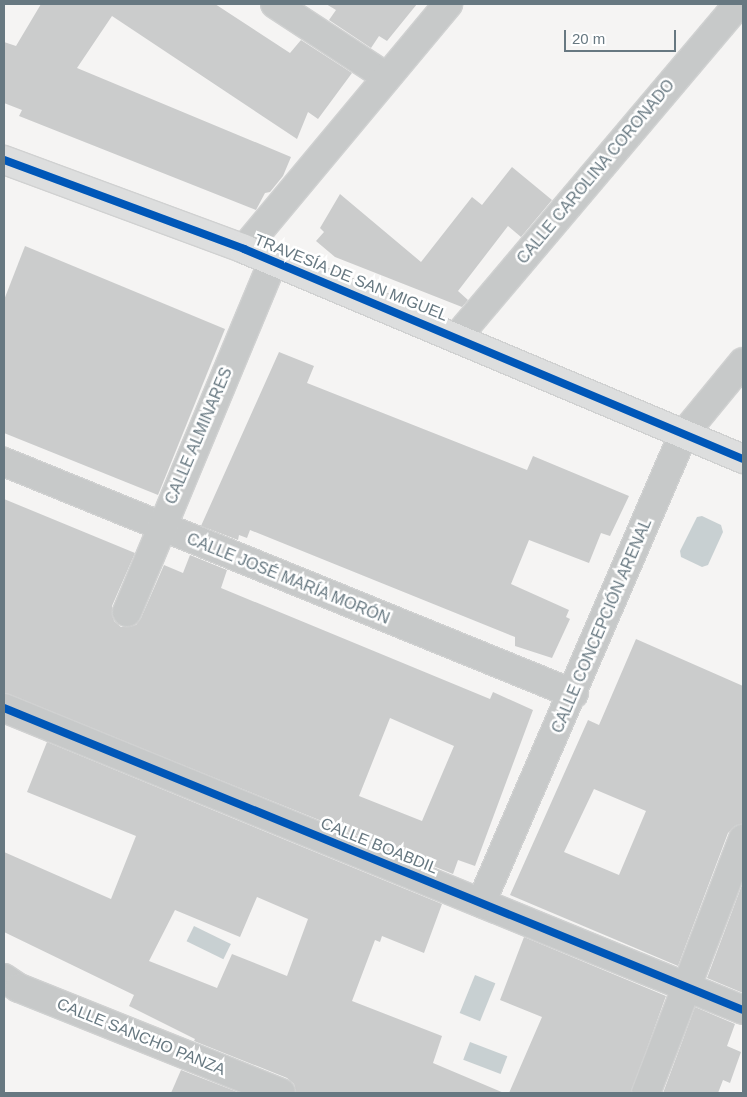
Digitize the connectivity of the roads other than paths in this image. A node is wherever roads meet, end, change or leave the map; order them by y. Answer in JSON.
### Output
{"nodes":[{"id":1,"x":275,"y":4,"type":"edge"},
{"id":2,"x":448,"y":4,"type":"edge"},
{"id":3,"x":736,"y":7,"type":"edge"},
{"id":4,"x":385,"y":76,"type":"junction"},
{"id":5,"x":4,"y":160,"type":"edge"},
{"id":6,"x":244,"y":249,"type":"junction"},
{"id":7,"x":273,"y":261,"type":"junction"},
{"id":8,"x":456,"y":337,"type":"junction"},
{"id":9,"x":743,"y":362,"type":"edge"},
{"id":10,"x":683,"y":435,"type":"junction"},
{"id":11,"x":743,"y":459,"type":"edge"},
{"id":12,"x":4,"y":462,"type":"edge"},
{"id":13,"x":160,"y":528,"type":"junction"},
{"id":14,"x":127,"y":612,"type":"dead end"},
{"id":15,"x":574,"y":694,"type":"junction"},
{"id":16,"x":4,"y":708,"type":"edge"},
{"id":17,"x":743,"y":839,"type":"edge"},
{"id":18,"x":481,"y":903,"type":"junction"},
{"id":19,"x":4,"y":978,"type":"edge"},
{"id":20,"x":688,"y":988,"type":"junction"},
{"id":21,"x":743,"y":1010,"type":"edge"},
{"id":22,"x":281,"y":1093,"type":"edge"},
{"id":23,"x":646,"y":1093,"type":"edge"}],
"edges":[{"from":1,"to":4,"type":"street"},
{"from":2,"to":4,"type":"street"},
{"from":3,"to":8,"type":"street","name":"CALLE CAROLINA CORONADO"},
{"from":4,"to":6,"type":"street"},
{"from":5,"to":6,"type":"street","name":"TRAVESÍA DE SAN MIGUEL"},
{"from":6,"to":7,"type":"street","name":"TRAVESÍA DE SAN MIGUEL"},
{"from":7,"to":8,"type":"street","name":"TRAVESÍA DE SAN MIGUEL"},
{"from":7,"to":13,"type":"street","name":"CALLE ALMINARES"},
{"from":8,"to":10,"type":"street","name":"TRAVESÍA DE SAN MIGUEL"},
{"from":9,"to":10,"type":"street","name":"CALLE CONCEPCIÓN ARENAL"},
{"from":10,"to":11,"type":"street","name":"TRAVESÍA DE SAN MIGUEL"},
{"from":10,"to":15,"type":"street","name":"CALLE CONCEPCIÓN ARENAL"},
{"from":12,"to":13,"type":"street","name":"CALLE JOSÉ MARÍA MORÓN"},
{"from":13,"to":14,"type":"street","name":"CALLE ALMINARES"},
{"from":13,"to":15,"type":"street","name":"CALLE JOSÉ MARÍA MORÓN"},
{"from":15,"to":18,"type":"street","name":"CALLE CONCEPCIÓN ARENAL"},
{"from":16,"to":18,"type":"street","name":"CALLE BOABDIL"},
{"from":17,"to":20,"type":"street"},
{"from":18,"to":20,"type":"street","name":"CALLE BOABDIL"},
{"from":19,"to":22,"type":"street","name":"CALLE SANCHO PANZA"},
{"from":20,"to":21,"type":"street","name":"CALLE BOABDIL"},
{"from":20,"to":23,"type":"street"}]}
